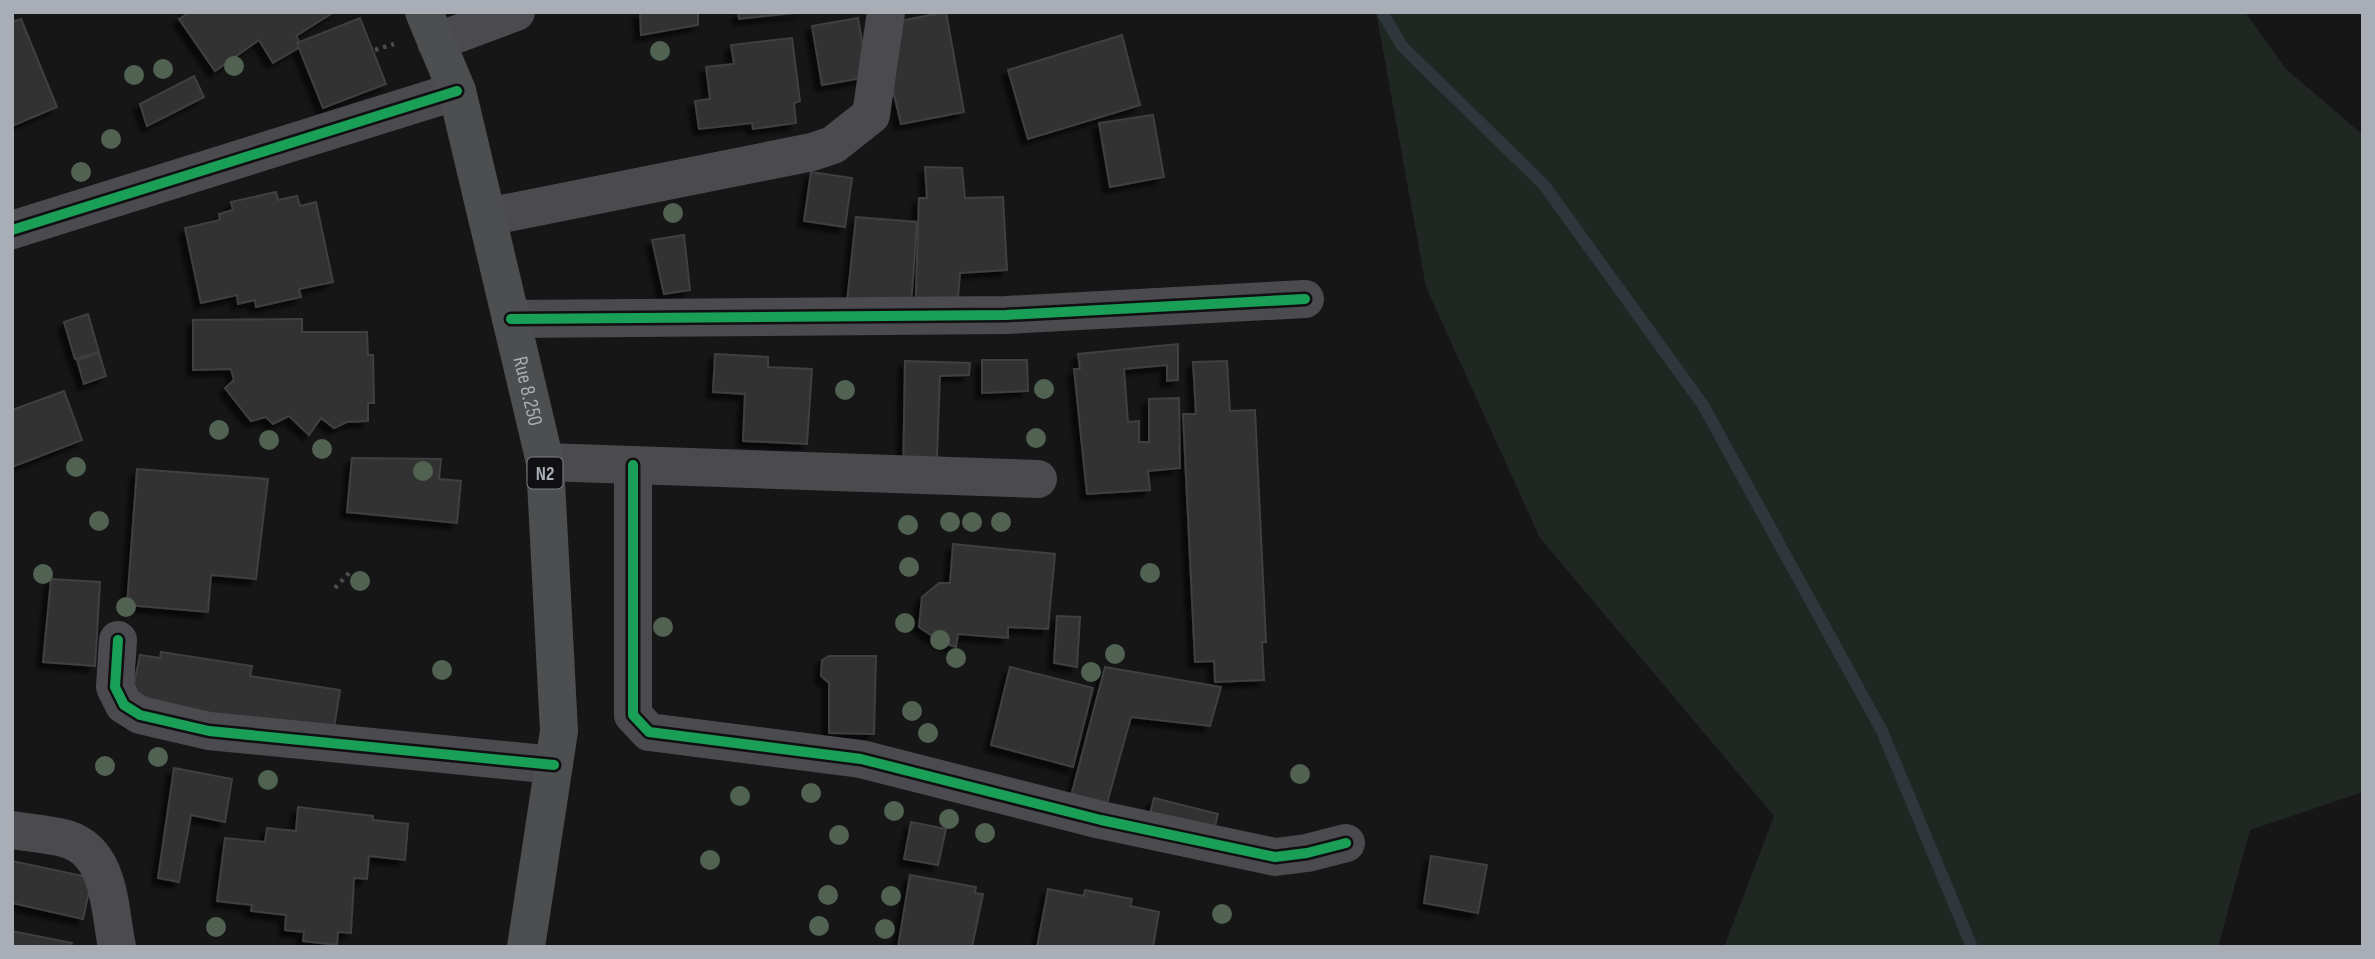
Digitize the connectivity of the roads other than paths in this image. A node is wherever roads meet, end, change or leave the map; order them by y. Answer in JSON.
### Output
{"nodes":[{"id":1,"x":516,"y":12,"type":"edge"},
{"id":2,"x":886,"y":12,"type":"edge"},
{"id":3,"x":420,"y":32,"type":"edge"},
{"id":4,"x":457,"y":90,"type":"junction"},
{"id":5,"x":487,"y":217,"type":"junction"},
{"id":6,"x":12,"y":230,"type":"edge"},
{"id":7,"x":1305,"y":299,"type":"dead end"},
{"id":8,"x":511,"y":319,"type":"junction"},
{"id":9,"x":545,"y":462,"type":"junction"},
{"id":10,"x":633,"y":465,"type":"junction"},
{"id":11,"x":1038,"y":479,"type":"dead end"},
{"id":12,"x":118,"y":640,"type":"dead end"},
{"id":13,"x":554,"y":765,"type":"junction"},
{"id":14,"x":12,"y":830,"type":"edge"},
{"id":15,"x":1346,"y":843,"type":"dead end"},
{"id":16,"x":117,"y":947,"type":"edge"},
{"id":17,"x":526,"y":947,"type":"edge"}],
"edges":[{"from":1,"to":3,"type":"street"},
{"from":2,"to":5,"type":"street"},
{"from":3,"to":4,"type":"highway","name":"Rue 8.250","number":"N2"},
{"from":4,"to":5,"type":"highway","name":"Rue 8.250","number":"N2"},
{"from":4,"to":6,"type":"street"},
{"from":5,"to":8,"type":"highway","name":"Rue 8.250","number":"N2"},
{"from":7,"to":8,"type":"street"},
{"from":8,"to":9,"type":"highway","name":"Rue 8.250","number":"N2"},
{"from":9,"to":10,"type":"street"},
{"from":9,"to":13,"type":"highway","name":"Rue 8.250","number":"N2"},
{"from":10,"to":11,"type":"street"},
{"from":10,"to":15,"type":"street"},
{"from":12,"to":13,"type":"street"},
{"from":13,"to":17,"type":"highway","name":"Rue 8.250","number":"N2"},
{"from":14,"to":16,"type":"street"}]}
